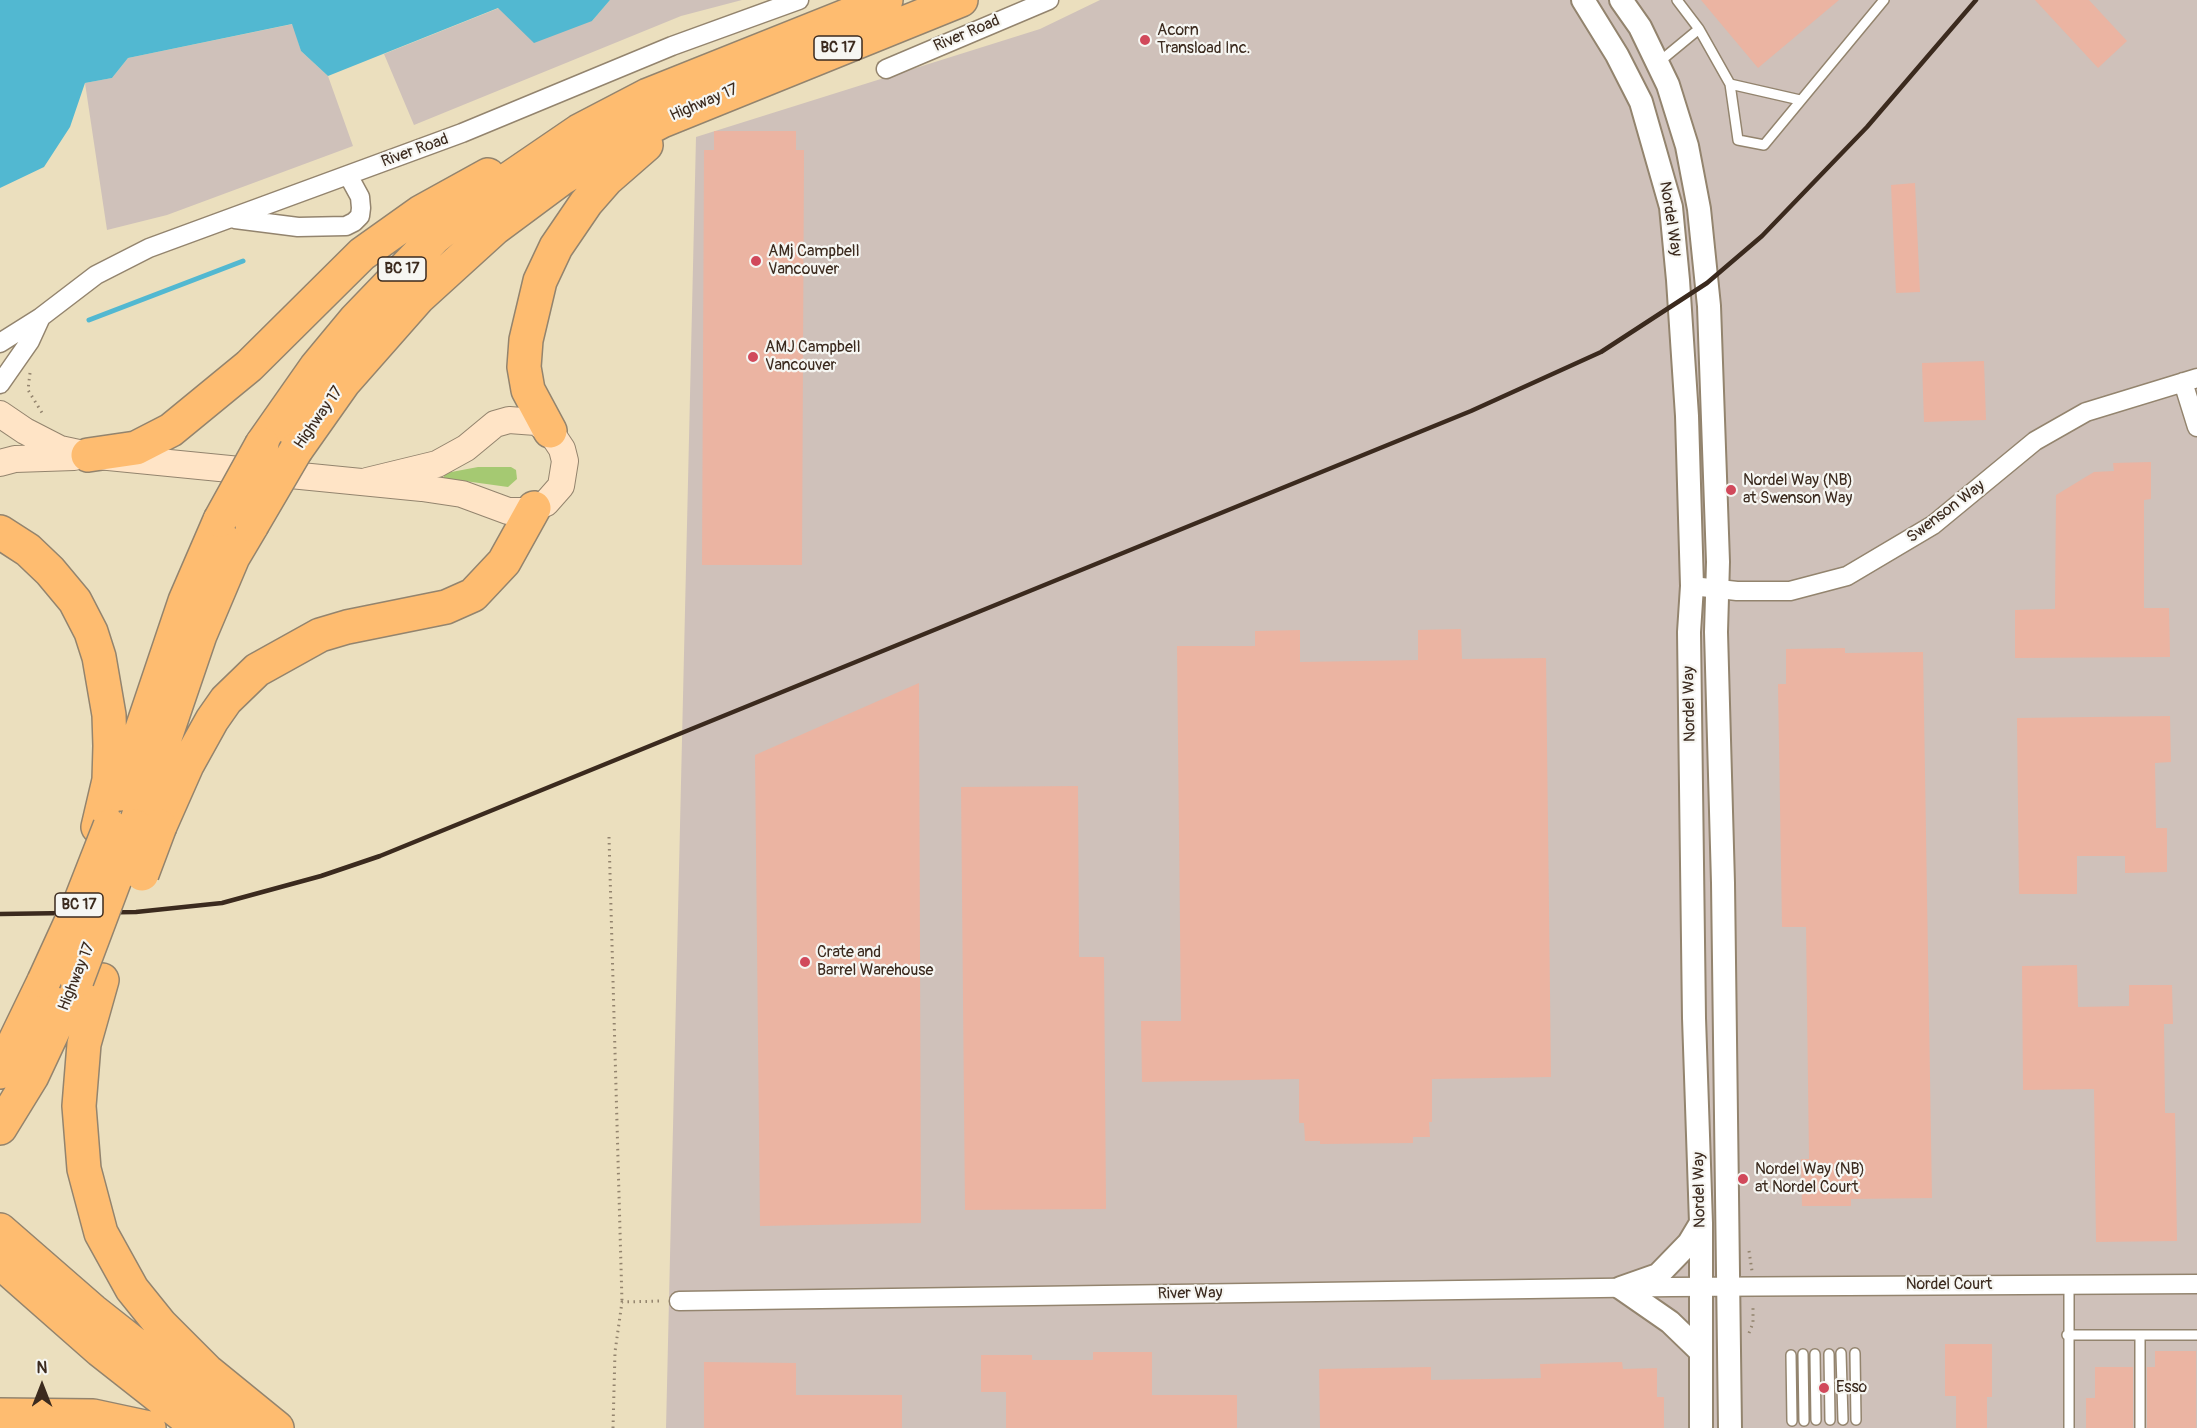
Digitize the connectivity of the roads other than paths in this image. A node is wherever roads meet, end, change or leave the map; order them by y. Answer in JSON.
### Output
{"nodes":[{"id":1,"x":799,"y":0,"type":"edge"},
{"id":2,"x":886,"y":0,"type":"edge"},
{"id":3,"x":961,"y":0,"type":"edge"},
{"id":4,"x":1048,"y":0,"type":"edge"},
{"id":5,"x":1583,"y":0,"type":"edge"},
{"id":6,"x":1621,"y":0,"type":"edge"},
{"id":7,"x":1677,"y":0,"type":"edge"},
{"id":8,"x":1884,"y":0,"type":"edge"},
{"id":9,"x":1699,"y":28,"type":"junction"},
{"id":10,"x":1617,"y":55,"type":"junction"},
{"id":11,"x":1657,"y":64,"type":"junction"},
{"id":12,"x":886,"y":69,"type":"dead end"},
{"id":13,"x":1730,"y":84,"type":"junction"},
{"id":14,"x":714,"y":98,"type":"junction"},
{"id":15,"x":1800,"y":100,"type":"junction"},
{"id":16,"x":579,"y":131,"type":"junction"},
{"id":17,"x":348,"y":176,"type":"junction"},
{"id":18,"x":1696,"y":192,"type":"junction"},
{"id":19,"x":231,"y":219,"type":"junction"},
{"id":20,"x":41,"y":317,"type":"junction"},
{"id":21,"x":0,"y":343,"type":"edge"},
{"id":22,"x":2190,"y":380,"type":"edge"},
{"id":23,"x":0,"y":384,"type":"edge"},
{"id":24,"x":0,"y":414,"type":"edge"},
{"id":25,"x":2197,"y":427,"type":"edge"},
{"id":26,"x":550,"y":431,"type":"junction"},
{"id":27,"x":88,"y":455,"type":"junction"},
{"id":28,"x":0,"y":462,"type":"edge"},
{"id":29,"x":368,"y":481,"type":"junction"},
{"id":30,"x":534,"y":508,"type":"junction"},
{"id":31,"x":236,"y":522,"type":"junction"},
{"id":32,"x":0,"y":532,"type":"edge"},
{"id":33,"x":1692,"y":586,"type":"junction"},
{"id":34,"x":1718,"y":589,"type":"junction"},
{"id":35,"x":125,"y":826,"type":"junction"},
{"id":36,"x":89,"y":980,"type":"junction"},
{"id":37,"x":0,"y":1072,"type":"edge"},
{"id":38,"x":0,"y":1128,"type":"edge"},
{"id":39,"x":1701,"y":1223,"type":"junction"},
{"id":40,"x":0,"y":1230,"type":"edge"},
{"id":41,"x":0,"y":1262,"type":"edge"},
{"id":42,"x":2069,"y":1284,"type":"junction"},
{"id":43,"x":2197,"y":1284,"type":"edge"},
{"id":44,"x":1701,"y":1286,"type":"junction"},
{"id":45,"x":1730,"y":1286,"type":"junction"},
{"id":46,"x":1621,"y":1288,"type":"junction"},
{"id":47,"x":679,"y":1301,"type":"road end"},
{"id":48,"x":2067,"y":1335,"type":"junction"},
{"id":49,"x":2140,"y":1335,"type":"junction"},
{"id":50,"x":2197,"y":1335,"type":"edge"},
{"id":51,"x":1700,"y":1351,"type":"junction"},
{"id":52,"x":1841,"y":1353,"type":"dead end"},
{"id":53,"x":1855,"y":1353,"type":"dead end"},
{"id":54,"x":1803,"y":1354,"type":"dead end"},
{"id":55,"x":1815,"y":1354,"type":"dead end"},
{"id":56,"x":1829,"y":1354,"type":"dead end"},
{"id":57,"x":1791,"y":1355,"type":"dead end"},
{"id":58,"x":0,"y":1415,"type":"edge"},
{"id":59,"x":1792,"y":1420,"type":"dead end"},
{"id":60,"x":1804,"y":1420,"type":"dead end"},
{"id":61,"x":1816,"y":1420,"type":"dead end"},
{"id":62,"x":1830,"y":1420,"type":"dead end"},
{"id":63,"x":1843,"y":1420,"type":"dead end"},
{"id":64,"x":1856,"y":1420,"type":"dead end"},
{"id":65,"x":149,"y":1428,"type":"edge"},
{"id":66,"x":199,"y":1428,"type":"edge"},
{"id":67,"x":241,"y":1428,"type":"edge"},
{"id":68,"x":277,"y":1428,"type":"edge"},
{"id":69,"x":1701,"y":1428,"type":"edge"},
{"id":70,"x":1730,"y":1428,"type":"edge"},
{"id":71,"x":2069,"y":1428,"type":"edge"},
{"id":72,"x":2140,"y":1428,"type":"edge"}],
"edges":[{"from":1,"to":17,"type":"street","name":"River Road"},
{"from":2,"to":16,"type":"highway","name":"Highway 17","number":"BC 17"},
{"from":3,"to":14,"type":"highway","name":"Highway 17","number":"BC 17"},
{"from":4,"to":12,"type":"street","name":"River Road"},
{"from":5,"to":10,"type":"street","name":"Nordel Way"},
{"from":6,"to":11,"type":"street","name":"Nordel Way"},
{"from":7,"to":9,"type":"lane"},
{"from":8,"to":15,"type":"lane"},
{"from":9,"to":11,"type":"lane"},
{"from":9,"to":13,"type":"lane"},
{"from":10,"to":18,"type":"street"},
{"from":10,"to":33,"type":"street","name":"Nordel Way"},
{"from":11,"to":18,"type":"street","name":"Nordel Way"},
{"from":13,"to":15,"type":"lane"},
{"from":13,"to":15,"type":"lane"},
{"from":14,"to":26,"type":"highway","number":"BC 17"},
{"from":14,"to":31,"type":"highway","name":"Highway 17","number":"BC 17","bridge":true},
{"from":16,"to":27,"type":"highway"},
{"from":16,"to":31,"type":"highway","name":"Highway 17","number":"BC 17","bridge":true},
{"from":17,"to":19,"type":"street","name":"River Road"},
{"from":17,"to":19,"type":"street"},
{"from":18,"to":34,"type":"street","name":"Nordel Way"},
{"from":19,"to":20,"type":"street","name":"River Road"},
{"from":20,"to":21,"type":"street","name":"River Road"},
{"from":20,"to":23,"type":"street","name":"River Road"},
{"from":22,"to":25,"type":"street","name":"Swenson Way"},
{"from":22,"to":34,"type":"street","name":"Swenson Way"},
{"from":24,"to":27,"type":"main road"},
{"from":26,"to":29,"type":"main road"},
{"from":26,"to":30,"type":"main road"},
{"from":27,"to":28,"type":"main road"},
{"from":27,"to":29,"type":"main road"},
{"from":29,"to":30,"type":"main road"},
{"from":30,"to":35,"type":"highway"},
{"from":31,"to":35,"type":"highway","name":"Highway 17","number":"BC 17"},
{"from":31,"to":35,"type":"highway"},
{"from":32,"to":35,"type":"highway"},
{"from":33,"to":34,"type":"street","name":"Swenson Way"},
{"from":33,"to":39,"type":"street","name":"Nordel Way"},
{"from":34,"to":45,"type":"street","name":"Nordel Way"},
{"from":35,"to":36,"type":"highway","name":"Highway 17","number":"BC 17","bridge":true},
{"from":35,"to":37,"type":"highway","name":"Highway 17","number":"BC 17","bridge":true},
{"from":36,"to":38,"type":"highway","name":"Highway 17","number":"BC 17"},
{"from":36,"to":68,"type":"highway"},
{"from":39,"to":44,"type":"street","name":"Nordel Way"},
{"from":39,"to":46,"type":"street"},
{"from":40,"to":67,"type":"highway"},
{"from":41,"to":66,"type":"highway"},
{"from":42,"to":43,"type":"street","name":"Nordel Court"},
{"from":42,"to":45,"type":"street","name":"Nordel Court"},
{"from":42,"to":48,"type":"lane"},
{"from":44,"to":45,"type":"street","name":"Nordel Court"},
{"from":44,"to":46,"type":"street","name":"River Way"},
{"from":44,"to":51,"type":"street","name":"Nordel Way"},
{"from":45,"to":70,"type":"street","name":"Nordel Way"},
{"from":46,"to":47,"type":"street","name":"River Way"},
{"from":46,"to":51,"type":"street"},
{"from":48,"to":49,"type":"lane"},
{"from":48,"to":71,"type":"lane"},
{"from":49,"to":50,"type":"lane"},
{"from":49,"to":72,"type":"lane"},
{"from":51,"to":69,"type":"street","name":"Nordel Way"},
{"from":52,"to":63,"type":"lane"},
{"from":53,"to":64,"type":"lane"},
{"from":54,"to":60,"type":"lane"},
{"from":55,"to":61,"type":"lane"},
{"from":56,"to":62,"type":"lane"},
{"from":57,"to":59,"type":"lane"},
{"from":58,"to":65,"type":"highway"}]}
